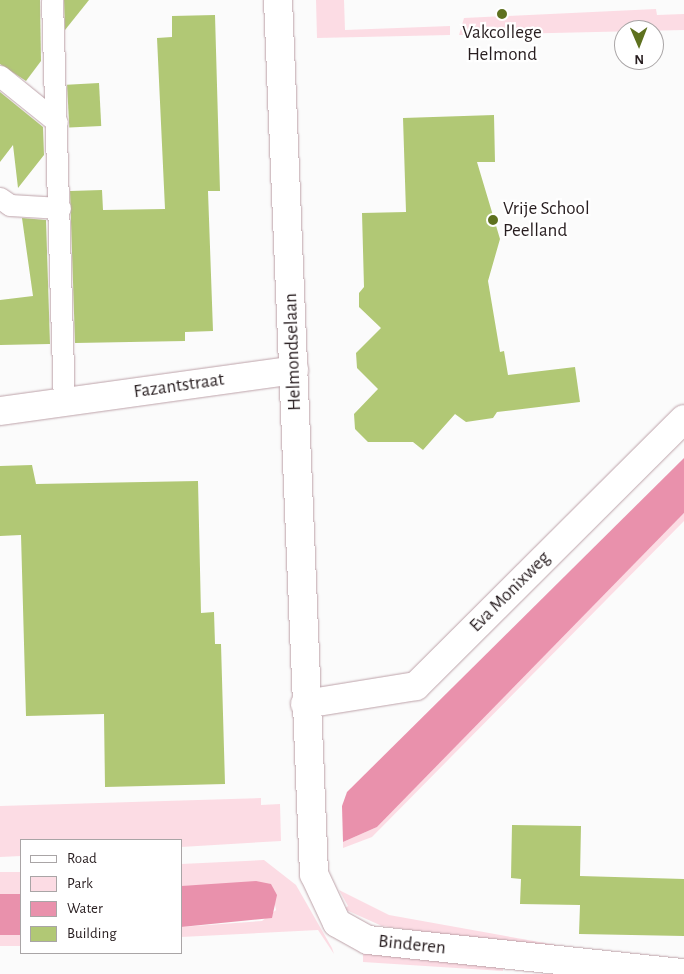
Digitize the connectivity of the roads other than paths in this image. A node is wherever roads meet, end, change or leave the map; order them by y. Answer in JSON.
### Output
{"nodes":[{"id":1,"x":52,"y":0,"type":"edge"},
{"id":2,"x":278,"y":0,"type":"edge"},
{"id":3,"x":0,"y":76,"type":"edge"},
{"id":4,"x":57,"y":122,"type":"junction"},
{"id":5,"x":0,"y":198,"type":"edge"},
{"id":6,"x":60,"y":208,"type":"junction"},
{"id":7,"x":294,"y":370,"type":"junction"},
{"id":8,"x":64,"y":402,"type":"junction"},
{"id":9,"x":0,"y":411,"type":"edge"},
{"id":10,"x":684,"y":419,"type":"edge"},
{"id":11,"x":305,"y":704,"type":"junction"},
{"id":12,"x":684,"y":973,"type":"edge"}],
"edges":[{"from":1,"to":4,"type":"lane"},
{"from":2,"to":7,"type":"street","name":"Helmondselaan"},
{"from":3,"to":4,"type":"lane"},
{"from":4,"to":6,"type":"lane"},
{"from":5,"to":6,"type":"lane"},
{"from":6,"to":8,"type":"lane"},
{"from":7,"to":8,"type":"street","name":"Fazantstraat"},
{"from":7,"to":11,"type":"street","name":"Helmondselaan"},
{"from":8,"to":9,"type":"street","name":"Fazantstraat"},
{"from":10,"to":11,"type":"street","name":"Eva Monixweg"},
{"from":11,"to":12,"type":"street","name":"Binderen"}]}
